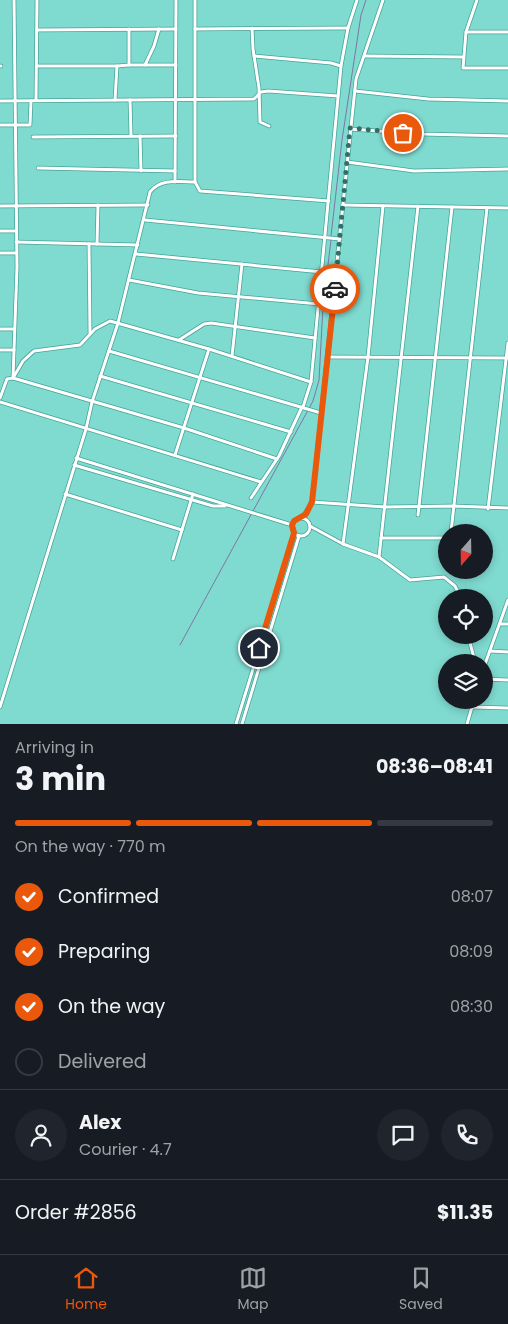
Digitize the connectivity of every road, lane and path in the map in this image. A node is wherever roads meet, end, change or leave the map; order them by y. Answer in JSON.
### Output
{"nodes":[{"id":1,"x":14,"y":0,"type":"edge"},
{"id":2,"x":37,"y":0,"type":"edge"},
{"id":3,"x":176,"y":0,"type":"edge"},
{"id":4,"x":195,"y":0,"type":"edge"},
{"id":5,"x":357,"y":0,"type":"edge"},
{"id":6,"x":383,"y":0,"type":"edge"},
{"id":7,"x":478,"y":0,"type":"edge"},
{"id":8,"x":252,"y":28,"type":"junction"},
{"id":9,"x":348,"y":28,"type":"junction"},
{"id":10,"x":129,"y":29,"type":"junction"},
{"id":11,"x":159,"y":29,"type":"junction"},
{"id":12,"x":176,"y":29,"type":"junction"},
{"id":13,"x":195,"y":29,"type":"junction"},
{"id":14,"x":37,"y":30,"type":"junction"},
{"id":15,"x":466,"y":32,"type":"junction"},
{"id":16,"x":508,"y":32,"type":"edge"},
{"id":17,"x":254,"y":56,"type":"junction"},
{"id":18,"x":364,"y":56,"type":"junction"},
{"id":19,"x":463,"y":57,"type":"junction"},
{"id":20,"x":129,"y":65,"type":"junction"},
{"id":21,"x":145,"y":65,"type":"junction"},
{"id":22,"x":37,"y":66,"type":"junction"},
{"id":23,"x":117,"y":66,"type":"junction"},
{"id":24,"x":176,"y":66,"type":"junction"},
{"id":25,"x":341,"y":66,"type":"junction"},
{"id":26,"x":508,"y":68,"type":"edge"},
{"id":27,"x":354,"y":91,"type":"junction"},
{"id":28,"x":258,"y":95,"type":"junction"},
{"id":29,"x":338,"y":96,"type":"junction"},
{"id":30,"x":36,"y":100,"type":"junction"},
{"id":31,"x":115,"y":100,"type":"junction"},
{"id":32,"x":130,"y":100,"type":"junction"},
{"id":33,"x":176,"y":100,"type":"junction"},
{"id":34,"x":195,"y":100,"type":"junction"},
{"id":35,"x":0,"y":101,"type":"edge"},
{"id":36,"x":16,"y":101,"type":"junction"},
{"id":37,"x":31,"y":101,"type":"junction"},
{"id":38,"x":508,"y":101,"type":"edge"},
{"id":39,"x":0,"y":125,"type":"edge"},
{"id":40,"x":16,"y":125,"type":"junction"},
{"id":41,"x":269,"y":126,"type":"dead end"},
{"id":42,"x":350,"y":128,"type":"junction"},
{"id":43,"x":131,"y":136,"type":"junction"},
{"id":44,"x":140,"y":136,"type":"junction"},
{"id":45,"x":176,"y":136,"type":"junction"},
{"id":46,"x":508,"y":136,"type":"edge"},
{"id":47,"x":33,"y":137,"type":"dead end"},
{"id":48,"x":347,"y":162,"type":"junction"},
{"id":49,"x":38,"y":168,"type":"dead end"},
{"id":50,"x":508,"y":169,"type":"edge"},
{"id":51,"x":142,"y":170,"type":"junction"},
{"id":52,"x":175,"y":171,"type":"junction"},
{"id":53,"x":175,"y":182,"type":"junction"},
{"id":54,"x":195,"y":182,"type":"junction"},
{"id":55,"x":329,"y":201,"type":"junction"},
{"id":56,"x":98,"y":205,"type":"junction"},
{"id":57,"x":148,"y":205,"type":"junction"},
{"id":58,"x":343,"y":205,"type":"junction"},
{"id":59,"x":0,"y":206,"type":"edge"},
{"id":60,"x":16,"y":206,"type":"junction"},
{"id":61,"x":383,"y":206,"type":"junction"},
{"id":62,"x":418,"y":206,"type":"junction"},
{"id":63,"x":452,"y":207,"type":"junction"},
{"id":64,"x":487,"y":208,"type":"junction"},
{"id":65,"x":508,"y":208,"type":"edge"},
{"id":66,"x":145,"y":220,"type":"junction"},
{"id":67,"x":0,"y":231,"type":"edge"},
{"id":68,"x":16,"y":231,"type":"junction"},
{"id":69,"x":326,"y":238,"type":"junction"},
{"id":70,"x":340,"y":240,"type":"junction"},
{"id":71,"x":16,"y":242,"type":"junction"},
{"id":72,"x":89,"y":244,"type":"junction"},
{"id":73,"x":97,"y":244,"type":"junction"},
{"id":74,"x":138,"y":245,"type":"junction"},
{"id":75,"x":0,"y":252,"type":"edge"},
{"id":76,"x":16,"y":253,"type":"junction"},
{"id":77,"x":136,"y":254,"type":"junction"},
{"id":78,"x":242,"y":264,"type":"junction"},
{"id":79,"x":322,"y":272,"type":"junction"},
{"id":80,"x":129,"y":280,"type":"junction"},
{"id":81,"x":240,"y":297,"type":"junction"},
{"id":82,"x":319,"y":304,"type":"junction"},
{"id":83,"x":118,"y":323,"type":"junction"},
{"id":84,"x":237,"y":327,"type":"junction"},
{"id":85,"x":0,"y":329,"type":"edge"},
{"id":86,"x":14,"y":329,"type":"junction"},
{"id":87,"x":90,"y":334,"type":"junction"},
{"id":88,"x":315,"y":338,"type":"junction"},
{"id":89,"x":180,"y":340,"type":"junction"},
{"id":90,"x":508,"y":343,"type":"edge"},
{"id":91,"x":209,"y":349,"type":"junction"},
{"id":92,"x":0,"y":350,"type":"edge"},
{"id":93,"x":14,"y":350,"type":"junction"},
{"id":94,"x":109,"y":350,"type":"junction"},
{"id":95,"x":232,"y":356,"type":"junction"},
{"id":96,"x":328,"y":356,"type":"junction"},
{"id":97,"x":368,"y":357,"type":"junction"},
{"id":98,"x":402,"y":357,"type":"junction"},
{"id":99,"x":471,"y":357,"type":"junction"},
{"id":100,"x":437,"y":358,"type":"junction"},
{"id":101,"x":507,"y":358,"type":"edge"},
{"id":102,"x":100,"y":376,"type":"junction"},
{"id":103,"x":202,"y":377,"type":"junction"},
{"id":104,"x":13,"y":378,"type":"junction"},
{"id":105,"x":311,"y":382,"type":"junction"},
{"id":106,"x":2,"y":388,"type":"edge"},
{"id":107,"x":0,"y":398,"type":"edge"},
{"id":108,"x":0,"y":402,"type":"edge"},
{"id":109,"x":92,"y":402,"type":"junction"},
{"id":110,"x":192,"y":404,"type":"junction"},
{"id":111,"x":304,"y":407,"type":"junction"},
{"id":112,"x":321,"y":413,"type":"junction"},
{"id":113,"x":184,"y":428,"type":"junction"},
{"id":114,"x":86,"y":429,"type":"junction"},
{"id":115,"x":291,"y":432,"type":"junction"},
{"id":116,"x":175,"y":455,"type":"junction"},
{"id":117,"x":76,"y":458,"type":"junction"},
{"id":118,"x":277,"y":459,"type":"junction"},
{"id":119,"x":74,"y":465,"type":"junction"},
{"id":120,"x":261,"y":482,"type":"junction"},
{"id":121,"x":65,"y":494,"type":"junction"},
{"id":122,"x":192,"y":494,"type":"junction"},
{"id":123,"x":251,"y":498,"type":"dead end"},
{"id":124,"x":191,"y":500,"type":"junction"},
{"id":125,"x":312,"y":502,"type":"junction"},
{"id":126,"x":350,"y":504,"type":"junction"},
{"id":127,"x":229,"y":506,"type":"junction"},
{"id":128,"x":453,"y":506,"type":"junction"},
{"id":129,"x":384,"y":507,"type":"junction"},
{"id":130,"x":419,"y":508,"type":"junction"},
{"id":131,"x":508,"y":508,"type":"edge"},
{"id":132,"x":488,"y":509,"type":"junction"},
{"id":133,"x":418,"y":515,"type":"dead end"},
{"id":134,"x":302,"y":518,"type":"junction"},
{"id":135,"x":452,"y":524,"type":"edge"},
{"id":136,"x":292,"y":525,"type":"junction"},
{"id":137,"x":310,"y":526,"type":"junction"},
{"id":138,"x":182,"y":530,"type":"junction"},
{"id":139,"x":294,"y":533,"type":"junction"},
{"id":140,"x":299,"y":536,"type":"junction"},
{"id":141,"x":381,"y":538,"type":"junction"},
{"id":142,"x":438,"y":538,"type":"edge"},
{"id":143,"x":343,"y":544,"type":"junction"},
{"id":144,"x":379,"y":557,"type":"junction"},
{"id":145,"x":173,"y":560,"type":"dead end"},
{"id":146,"x":456,"y":589,"type":"edge"},
{"id":147,"x":508,"y":600,"type":"edge"},
{"id":148,"x":500,"y":624,"type":"junction"},
{"id":149,"x":508,"y":624,"type":"edge"},
{"id":150,"x":490,"y":651,"type":"junction"},
{"id":151,"x":508,"y":652,"type":"edge"},
{"id":152,"x":489,"y":654,"type":"edge"},
{"id":153,"x":493,"y":679,"type":"edge"},
{"id":154,"x":508,"y":680,"type":"edge"},
{"id":155,"x":0,"y":707,"type":"edge"},
{"id":156,"x":493,"y":708,"type":"edge"},
{"id":157,"x":508,"y":708,"type":"edge"},
{"id":158,"x":471,"y":709,"type":"edge"},
{"id":159,"x":236,"y":724,"type":"edge"},
{"id":160,"x":242,"y":724,"type":"edge"},
{"id":161,"x":467,"y":724,"type":"edge"}],
"edges":[{"from":1,"to":36,"type":"street"},
{"from":2,"to":14,"type":"street"},
{"from":3,"to":12,"type":"street"},
{"from":4,"to":13,"type":"street"},
{"from":5,"to":9,"type":"street"},
{"from":6,"to":18,"type":"street"},
{"from":7,"to":15,"type":"street"},
{"from":8,"to":9,"type":"street"},
{"from":8,"to":13,"type":"street"},
{"from":8,"to":17,"type":"street"},
{"from":9,"to":25,"type":"street"},
{"from":10,"to":11,"type":"street"},
{"from":10,"to":14,"type":"street"},
{"from":10,"to":20,"type":"street"},
{"from":11,"to":12,"type":"street"},
{"from":11,"to":21,"type":"street"},
{"from":12,"to":24,"type":"street"},
{"from":13,"to":34,"type":"street"},
{"from":14,"to":22,"type":"street"},
{"from":15,"to":16,"type":"street"},
{"from":15,"to":19,"type":"street"},
{"from":17,"to":25,"type":"street"},
{"from":17,"to":28,"type":"street"},
{"from":18,"to":19,"type":"street"},
{"from":18,"to":27,"type":"street"},
{"from":19,"to":26,"type":"street"},
{"from":20,"to":21,"type":"street"},
{"from":20,"to":23,"type":"street"},
{"from":21,"to":24,"type":"street"},
{"from":22,"to":23,"type":"street"},
{"from":22,"to":30,"type":"street"},
{"from":23,"to":31,"type":"street"},
{"from":24,"to":33,"type":"street"},
{"from":25,"to":29,"type":"street"},
{"from":27,"to":38,"type":"street"},
{"from":27,"to":42,"type":"street"},
{"from":28,"to":29,"type":"street"},
{"from":28,"to":34,"type":"street"},
{"from":28,"to":41,"type":"street"},
{"from":29,"to":55,"type":"street"},
{"from":30,"to":31,"type":"street"},
{"from":30,"to":37,"type":"street"},
{"from":31,"to":32,"type":"street"},
{"from":32,"to":33,"type":"street"},
{"from":32,"to":43,"type":"street"},
{"from":33,"to":34,"type":"street"},
{"from":33,"to":45,"type":"street"},
{"from":34,"to":54,"type":"street"},
{"from":35,"to":36,"type":"street"},
{"from":36,"to":37,"type":"street"},
{"from":36,"to":40,"type":"street"},
{"from":37,"to":40,"type":"street"},
{"from":39,"to":40,"type":"street"},
{"from":40,"to":60,"type":"street"},
{"from":42,"to":46,"type":"street"},
{"from":42,"to":48,"type":"street"},
{"from":43,"to":44,"type":"street"},
{"from":43,"to":47,"type":"street"},
{"from":44,"to":45,"type":"street"},
{"from":44,"to":51,"type":"street"},
{"from":45,"to":52,"type":"street"},
{"from":48,"to":50,"type":"street"},
{"from":48,"to":58,"type":"street"},
{"from":49,"to":51,"type":"street"},
{"from":51,"to":52,"type":"street"},
{"from":52,"to":53,"type":"street"},
{"from":53,"to":54,"type":"street"},
{"from":53,"to":57,"type":"street"},
{"from":54,"to":55,"type":"street"},
{"from":55,"to":69,"type":"street"},
{"from":56,"to":57,"type":"street"},
{"from":56,"to":60,"type":"street"},
{"from":56,"to":73,"type":"street"},
{"from":57,"to":66,"type":"street"},
{"from":58,"to":61,"type":"street"},
{"from":58,"to":70,"type":"street"},
{"from":59,"to":60,"type":"street"},
{"from":60,"to":68,"type":"street"},
{"from":61,"to":62,"type":"street"},
{"from":61,"to":97,"type":"street"},
{"from":62,"to":63,"type":"street"},
{"from":62,"to":98,"type":"street"},
{"from":63,"to":64,"type":"street"},
{"from":63,"to":100,"type":"street"},
{"from":64,"to":65,"type":"street"},
{"from":64,"to":99,"type":"street"},
{"from":66,"to":69,"type":"street"},
{"from":66,"to":74,"type":"street"},
{"from":67,"to":68,"type":"street"},
{"from":68,"to":71,"type":"street"},
{"from":69,"to":70,"type":"street"},
{"from":69,"to":79,"type":"street"},
{"from":70,"to":96,"type":"street"},
{"from":71,"to":72,"type":"street"},
{"from":71,"to":76,"type":"street"},
{"from":72,"to":73,"type":"street"},
{"from":72,"to":87,"type":"street"},
{"from":73,"to":74,"type":"street"},
{"from":74,"to":77,"type":"street"},
{"from":75,"to":76,"type":"street"},
{"from":76,"to":86,"type":"street"},
{"from":77,"to":78,"type":"street"},
{"from":77,"to":80,"type":"street"},
{"from":78,"to":79,"type":"street"},
{"from":78,"to":81,"type":"street"},
{"from":79,"to":82,"type":"street"},
{"from":80,"to":81,"type":"street"},
{"from":80,"to":83,"type":"street"},
{"from":81,"to":82,"type":"street"},
{"from":81,"to":84,"type":"street"},
{"from":82,"to":88,"type":"street"},
{"from":83,"to":87,"type":"street"},
{"from":83,"to":89,"type":"street"},
{"from":83,"to":94,"type":"street"},
{"from":84,"to":88,"type":"street"},
{"from":84,"to":89,"type":"street"},
{"from":84,"to":95,"type":"street"},
{"from":85,"to":86,"type":"street"},
{"from":86,"to":93,"type":"street"},
{"from":87,"to":104,"type":"street"},
{"from":88,"to":105,"type":"street"},
{"from":89,"to":91,"type":"street"},
{"from":90,"to":101,"type":"street"},
{"from":91,"to":95,"type":"street"},
{"from":91,"to":103,"type":"street"},
{"from":92,"to":93,"type":"street"},
{"from":93,"to":104,"type":"street"},
{"from":94,"to":102,"type":"street"},
{"from":94,"to":103,"type":"street"},
{"from":95,"to":105,"type":"street"},
{"from":96,"to":97,"type":"street"},
{"from":96,"to":112,"type":"street"},
{"from":97,"to":98,"type":"street"},
{"from":97,"to":126,"type":"street"},
{"from":98,"to":100,"type":"street"},
{"from":98,"to":129,"type":"street"},
{"from":99,"to":100,"type":"street"},
{"from":99,"to":101,"type":"street"},
{"from":99,"to":128,"type":"street"},
{"from":100,"to":130,"type":"street"},
{"from":101,"to":132,"type":"street"},
{"from":102,"to":109,"type":"street"},
{"from":102,"to":110,"type":"street"},
{"from":103,"to":110,"type":"street"},
{"from":103,"to":111,"type":"street"},
{"from":104,"to":106,"type":"street"},
{"from":104,"to":109,"type":"street"},
{"from":105,"to":111,"type":"street"},
{"from":106,"to":107,"type":"street"},
{"from":108,"to":114,"type":"street"},
{"from":109,"to":113,"type":"street"},
{"from":109,"to":114,"type":"street"},
{"from":110,"to":113,"type":"street"},
{"from":110,"to":115,"type":"street"},
{"from":111,"to":112,"type":"street"},
{"from":111,"to":115,"type":"street"},
{"from":112,"to":125,"type":"street"},
{"from":113,"to":116,"type":"street"},
{"from":113,"to":118,"type":"street"},
{"from":114,"to":116,"type":"street"},
{"from":114,"to":117,"type":"street"},
{"from":115,"to":118,"type":"street"},
{"from":116,"to":120,"type":"street"},
{"from":117,"to":119,"type":"street"},
{"from":117,"to":122,"type":"street"},
{"from":118,"to":120,"type":"street"},
{"from":119,"to":121,"type":"street"},
{"from":119,"to":124,"type":"street"},
{"from":120,"to":123,"type":"street"},
{"from":121,"to":138,"type":"street"},
{"from":121,"to":155,"type":"street"},
{"from":122,"to":124,"type":"street"},
{"from":122,"to":127,"type":"street"},
{"from":124,"to":127,"type":"street"},
{"from":124,"to":138,"type":"street"},
{"from":125,"to":126,"type":"street"},
{"from":125,"to":134,"type":"street"},
{"from":126,"to":129,"type":"street"},
{"from":126,"to":143,"type":"street"},
{"from":127,"to":136,"type":"street"},
{"from":128,"to":130,"type":"street"},
{"from":128,"to":132,"type":"street"},
{"from":128,"to":135,"type":"street"},
{"from":129,"to":130,"type":"street"},
{"from":129,"to":141,"type":"street"},
{"from":130,"to":133,"type":"street"},
{"from":131,"to":132,"type":"street"},
{"from":134,"to":136,"type":"street"},
{"from":134,"to":137,"type":"street"},
{"from":136,"to":139,"type":"street"},
{"from":137,"to":140,"type":"street"},
{"from":137,"to":143,"type":"street"},
{"from":138,"to":145,"type":"street"},
{"from":139,"to":140,"type":"street"},
{"from":139,"to":159,"type":"street"},
{"from":140,"to":160,"type":"street"},
{"from":141,"to":142,"type":"street"},
{"from":141,"to":144,"type":"street"},
{"from":143,"to":144,"type":"street"},
{"from":144,"to":146,"type":"street"},
{"from":147,"to":148,"type":"street"},
{"from":148,"to":149,"type":"street"},
{"from":148,"to":150,"type":"street"},
{"from":150,"to":151,"type":"street"},
{"from":150,"to":152,"type":"street"},
{"from":153,"to":154,"type":"street"},
{"from":156,"to":157,"type":"street"},
{"from":158,"to":161,"type":"street"}]}
